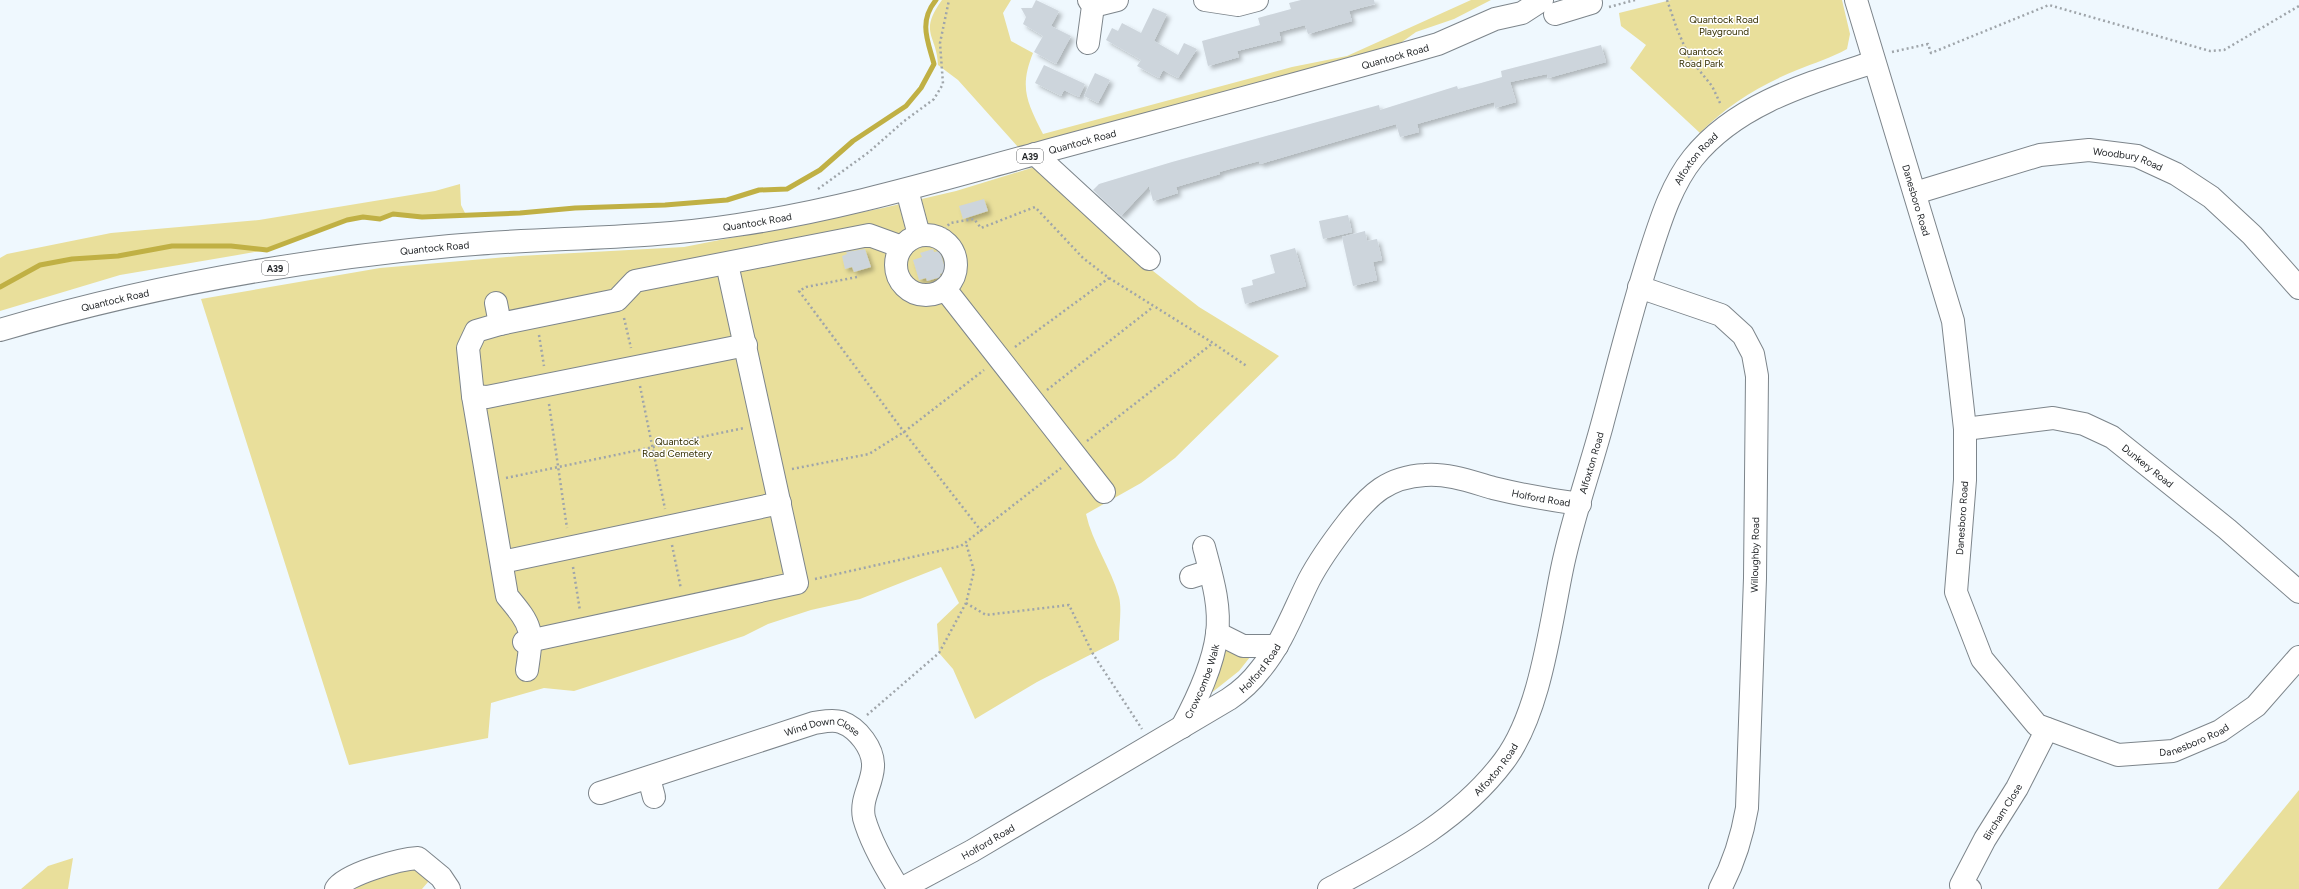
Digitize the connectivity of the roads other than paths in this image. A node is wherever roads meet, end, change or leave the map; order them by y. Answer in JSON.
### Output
{"nodes":[{"id":1,"x":1117,"y":0,"type":"edge"},
{"id":2,"x":1205,"y":0,"type":"edge"},
{"id":3,"x":1257,"y":0,"type":"edge"},
{"id":4,"x":1509,"y":0,"type":"edge"},
{"id":5,"x":1856,"y":0,"type":"edge"},
{"id":6,"x":1594,"y":1,"type":"edge"},
{"id":7,"x":1091,"y":3,"type":"edge"},
{"id":8,"x":1549,"y":7,"type":"edge"},
{"id":9,"x":1495,"y":19,"type":"junction"},
{"id":10,"x":1088,"y":43,"type":"dead end"},
{"id":11,"x":1873,"y":60,"type":"junction"},
{"id":12,"x":1035,"y":154,"type":"junction"},
{"id":13,"x":906,"y":190,"type":"junction"},
{"id":14,"x":1915,"y":193,"type":"junction"},
{"id":15,"x":929,"y":236,"type":"junction"},
{"id":16,"x":902,"y":247,"type":"junction"},
{"id":17,"x":1150,"y":260,"type":"dead end"},
{"id":18,"x":727,"y":264,"type":"junction"},
{"id":19,"x":1639,"y":287,"type":"junction"},
{"id":20,"x":2299,"y":288,"type":"edge"},
{"id":21,"x":945,"y":289,"type":"junction"},
{"id":22,"x":496,"y":303,"type":"dead end"},
{"id":23,"x":500,"y":324,"type":"junction"},
{"id":24,"x":0,"y":330,"type":"edge"},
{"id":25,"x":746,"y":345,"type":"junction"},
{"id":26,"x":473,"y":396,"type":"junction"},
{"id":27,"x":1965,"y":429,"type":"junction"},
{"id":28,"x":1104,"y":492,"type":"dead end"},
{"id":29,"x":780,"y":503,"type":"junction"},
{"id":30,"x":1580,"y":504,"type":"junction"},
{"id":31,"x":1204,"y":546,"type":"dead end"},
{"id":32,"x":502,"y":562,"type":"junction"},
{"id":33,"x":2299,"y":592,"type":"edge"},
{"id":34,"x":1217,"y":633,"type":"junction"},
{"id":35,"x":528,"y":641,"type":"junction"},
{"id":36,"x":1277,"y":646,"type":"junction"},
{"id":37,"x":2299,"y":657,"type":"edge"},
{"id":38,"x":527,"y":670,"type":"dead end"},
{"id":39,"x":1182,"y":727,"type":"junction"},
{"id":40,"x":2047,"y":729,"type":"junction"},
{"id":41,"x":600,"y":793,"type":"dead end"},
{"id":42,"x":336,"y":889,"type":"edge"},
{"id":43,"x":449,"y":889,"type":"edge"},
{"id":44,"x":900,"y":889,"type":"edge"},
{"id":45,"x":1329,"y":889,"type":"edge"},
{"id":46,"x":1720,"y":889,"type":"edge"},
{"id":47,"x":1970,"y":889,"type":"edge"}],
"edges":[{"from":1,"to":7,"type":"street"},
{"from":2,"to":3,"type":"street"},
{"from":4,"to":9,"type":"street","name":"Quantock Road","number":"A39"},
{"from":5,"to":11,"type":"street","name":"Danesboro Road"},
{"from":6,"to":8,"type":"street","name":"Quantock Road"},
{"from":7,"to":10,"type":"street"},
{"from":8,"to":9,"type":"street","name":"Quantock Road","number":"A39"},
{"from":9,"to":12,"type":"street","name":"Quantock Road","number":"A39"},
{"from":11,"to":14,"type":"street","name":"Danesboro Road"},
{"from":11,"to":19,"type":"street","name":"Alfoxton Road"},
{"from":12,"to":13,"type":"street","name":"Quantock Road","number":"A39"},
{"from":12,"to":17,"type":"street"},
{"from":13,"to":15,"type":"street"},
{"from":13,"to":24,"type":"street","name":"Quantock Road","number":"A39"},
{"from":14,"to":20,"type":"street","name":"Woodbury Road"},
{"from":14,"to":27,"type":"street","name":"Danesboro Road"},
{"from":15,"to":16,"type":"street"},
{"from":15,"to":21,"type":"street"},
{"from":16,"to":18,"type":"street"},
{"from":16,"to":21,"type":"street"},
{"from":18,"to":23,"type":"street"},
{"from":18,"to":25,"type":"street"},
{"from":19,"to":30,"type":"street","name":"Alfoxton Road"},
{"from":19,"to":46,"type":"street","name":"Willoughby Road"},
{"from":21,"to":28,"type":"street"},
{"from":22,"to":23,"type":"street"},
{"from":23,"to":26,"type":"street"},
{"from":25,"to":26,"type":"street"},
{"from":25,"to":29,"type":"street"},
{"from":26,"to":32,"type":"street"},
{"from":27,"to":33,"type":"street","name":"Dunkery Road"},
{"from":27,"to":40,"type":"street","name":"Danesboro Road"},
{"from":29,"to":32,"type":"street"},
{"from":29,"to":35,"type":"street"},
{"from":30,"to":36,"type":"street","name":"Holford Road"},
{"from":30,"to":45,"type":"street","name":"Alfoxton Road"},
{"from":31,"to":34,"type":"street","name":"Crowcombe Walk"},
{"from":32,"to":35,"type":"street"},
{"from":34,"to":36,"type":"street","name":"Crowcombe Walk"},
{"from":34,"to":39,"type":"street","name":"Crowcombe Walk"},
{"from":35,"to":38,"type":"street"},
{"from":36,"to":39,"type":"street","name":"Holford Road"},
{"from":37,"to":40,"type":"street","name":"Danesboro Road"},
{"from":39,"to":44,"type":"street","name":"Holford Road"},
{"from":40,"to":47,"type":"street","name":"Bircham Close"},
{"from":41,"to":44,"type":"street","name":"Wind Down Close"},
{"from":42,"to":43,"type":"street"}]}
